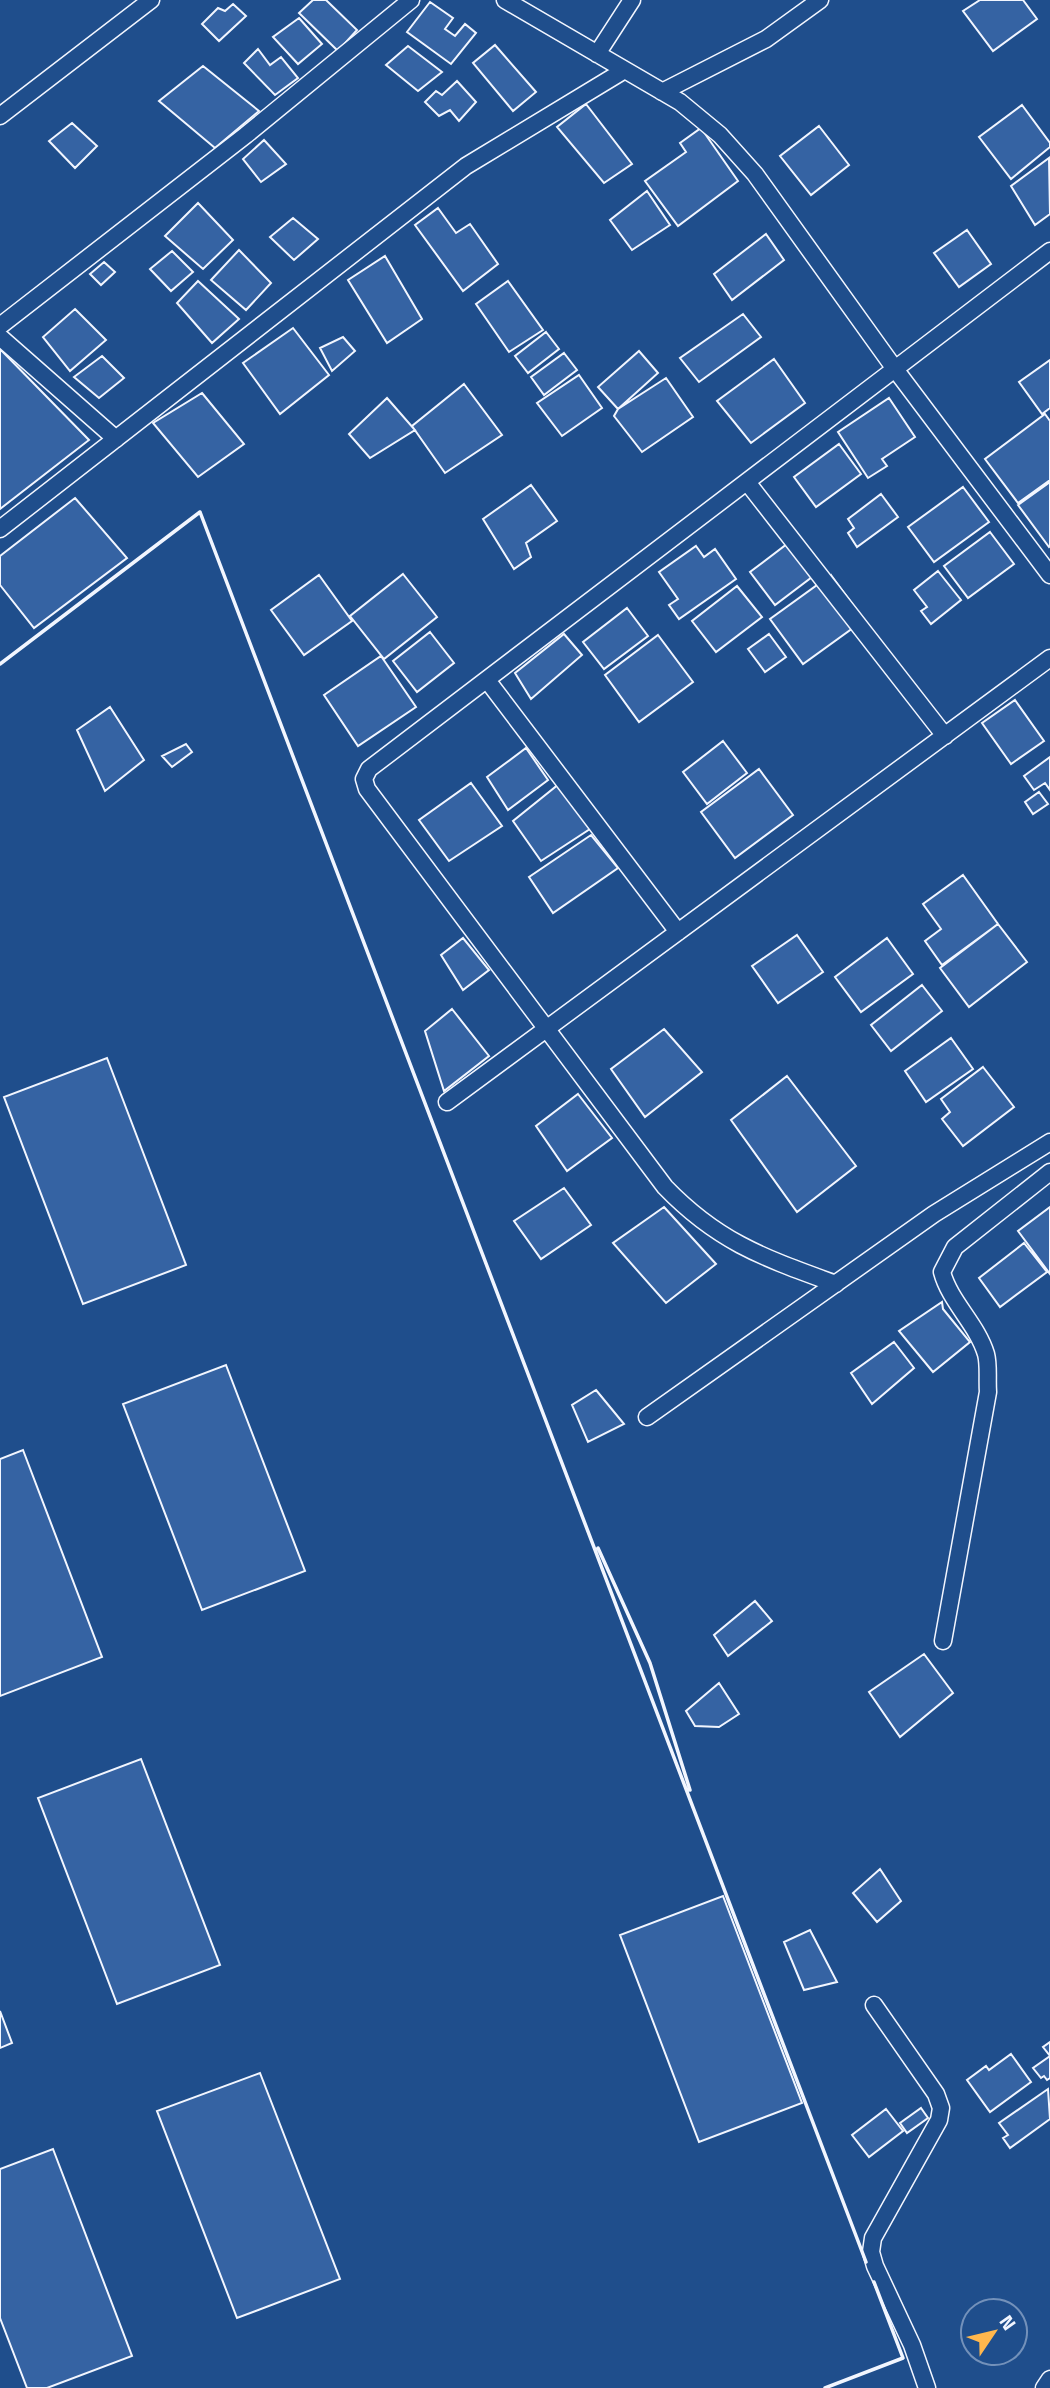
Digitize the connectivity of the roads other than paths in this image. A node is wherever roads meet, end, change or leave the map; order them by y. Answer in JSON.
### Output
{"nodes":[{"id":1,"x":151,"y":0,"type":"edge"},
{"id":2,"x":411,"y":0,"type":"edge"},
{"id":3,"x":505,"y":0,"type":"edge"},
{"id":4,"x":632,"y":0,"type":"edge"},
{"id":5,"x":820,"y":0,"type":"edge"},
{"id":6,"x":597,"y":54,"type":"junction"},
{"id":7,"x":623,"y":71,"type":"junction"},
{"id":8,"x":662,"y":92,"type":"junction"},
{"id":9,"x":0,"y":116,"type":"edge"},
{"id":10,"x":1050,"y":251,"type":"edge"},
{"id":11,"x":0,"y":326,"type":"edge"},
{"id":12,"x":0,"y":337,"type":"edge"},
{"id":13,"x":895,"y":369,"type":"junction"},
{"id":14,"x":116,"y":439,"type":"junction"},
{"id":15,"x":747,"y":482,"type":"junction"},
{"id":16,"x":0,"y":529,"type":"edge"},
{"id":17,"x":1050,"y":575,"type":"edge"},
{"id":18,"x":1050,"y":659,"type":"edge"},
{"id":19,"x":487,"y":680,"type":"junction"},
{"id":20,"x":945,"y":736,"type":"junction"},
{"id":21,"x":678,"y":932,"type":"junction"},
{"id":22,"x":545,"y":1031,"type":"junction"},
{"id":23,"x":447,"y":1102,"type":"dead end"},
{"id":24,"x":1050,"y":1142,"type":"edge"},
{"id":25,"x":1050,"y":1172,"type":"edge"},
{"id":26,"x":836,"y":1284,"type":"junction"},
{"id":27,"x":647,"y":1418,"type":"dead end"},
{"id":28,"x":943,"y":1641,"type":"dead end"},
{"id":29,"x":874,"y":2005,"type":"dead end"},
{"id":30,"x":1050,"y":2379,"type":"edge"},
{"id":31,"x":927,"y":2388,"type":"edge"},
{"id":32,"x":1044,"y":2388,"type":"edge"}],
"edges":[{"from":1,"to":9,"type":"street"},
{"from":2,"to":11,"type":"street"},
{"from":3,"to":6,"type":"street"},
{"from":4,"to":6,"type":"street"},
{"from":5,"to":8,"type":"street"},
{"from":6,"to":7,"type":"street"},
{"from":7,"to":8,"type":"street"},
{"from":7,"to":14,"type":"street"},
{"from":8,"to":13,"type":"street"},
{"from":10,"to":13,"type":"street"},
{"from":12,"to":14,"type":"street"},
{"from":13,"to":15,"type":"street"},
{"from":13,"to":17,"type":"street"},
{"from":14,"to":16,"type":"street"},
{"from":15,"to":19,"type":"street"},
{"from":15,"to":20,"type":"street"},
{"from":18,"to":20,"type":"street"},
{"from":19,"to":21,"type":"street"},
{"from":19,"to":22,"type":"street"},
{"from":20,"to":21,"type":"street"},
{"from":21,"to":22,"type":"street"},
{"from":22,"to":23,"type":"street"},
{"from":22,"to":26,"type":"street"},
{"from":24,"to":26,"type":"street"},
{"from":25,"to":28,"type":"street"},
{"from":26,"to":27,"type":"street"},
{"from":29,"to":31,"type":"street"},
{"from":30,"to":32,"type":"street"}]}
